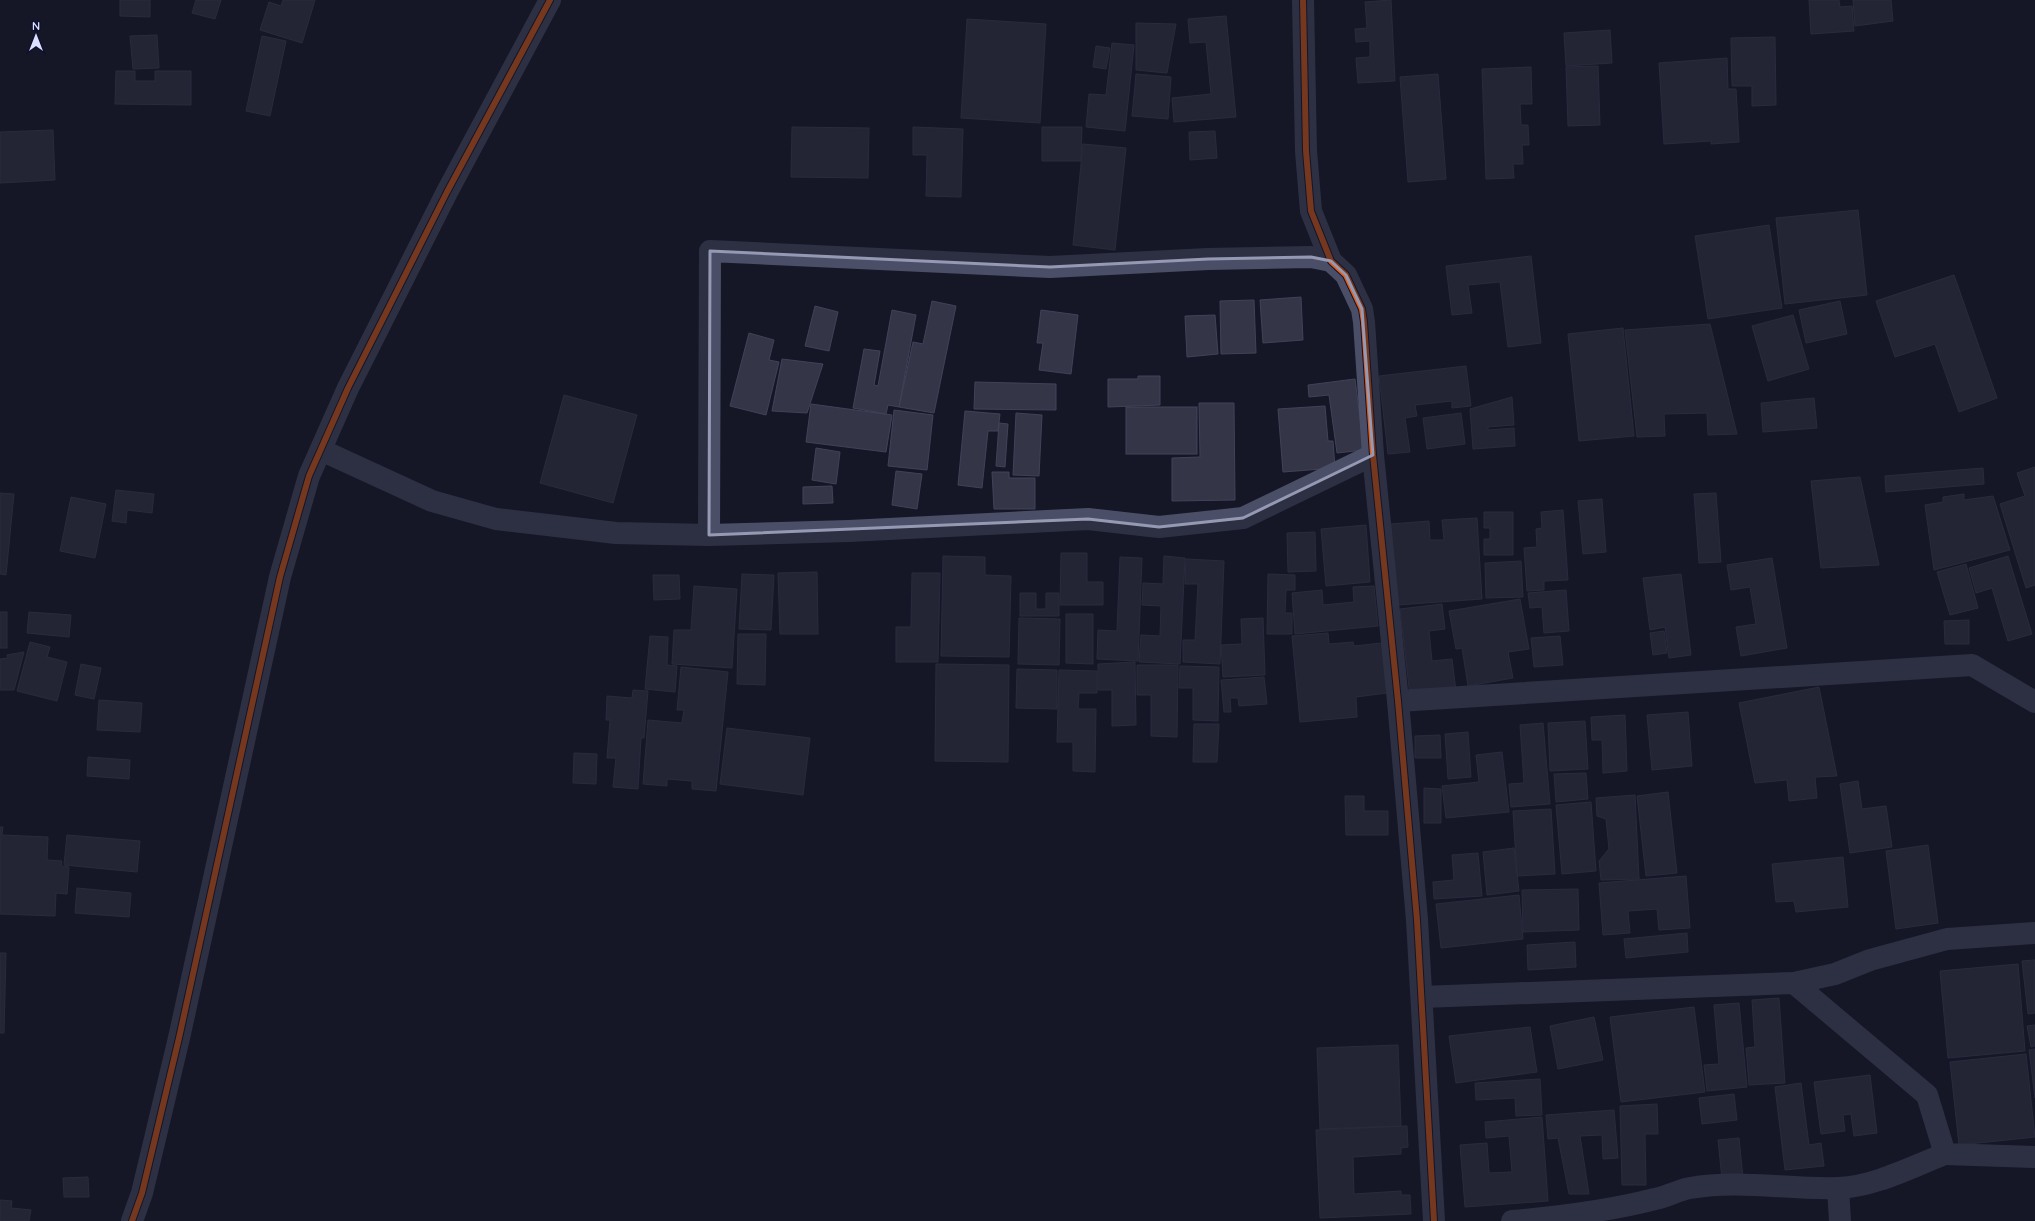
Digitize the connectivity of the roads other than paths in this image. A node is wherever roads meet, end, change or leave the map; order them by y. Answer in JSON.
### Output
{"nodes":[{"id":1,"x":550,"y":0,"type":"edge"},
{"id":2,"x":1303,"y":0,"type":"edge"},
{"id":3,"x":1331,"y":261,"type":"junction"},
{"id":4,"x":321,"y":450,"type":"junction"},
{"id":5,"x":1373,"y":455,"type":"junction"},
{"id":6,"x":709,"y":536,"type":"junction"},
{"id":7,"x":1398,"y":701,"type":"junction"},
{"id":8,"x":2035,"y":702,"type":"edge"},
{"id":9,"x":2035,"y":933,"type":"edge"},
{"id":10,"x":1794,"y":983,"type":"junction"},
{"id":11,"x":1422,"y":997,"type":"junction"},
{"id":12,"x":1945,"y":1154,"type":"junction"},
{"id":13,"x":2035,"y":1157,"type":"edge"},
{"id":14,"x":1838,"y":1188,"type":"junction"},
{"id":15,"x":132,"y":1221,"type":"edge"},
{"id":16,"x":1434,"y":1221,"type":"edge"},
{"id":17,"x":1512,"y":1221,"type":"edge"},
{"id":18,"x":1840,"y":1221,"type":"edge"}],
"edges":[{"from":1,"to":4,"type":"street"},
{"from":2,"to":3,"type":"street"},
{"from":3,"to":5,"type":"street"},
{"from":3,"to":6,"type":"street"},
{"from":4,"to":6,"type":"street"},
{"from":4,"to":15,"type":"street"},
{"from":5,"to":6,"type":"street"},
{"from":5,"to":7,"type":"street"},
{"from":7,"to":8,"type":"street"},
{"from":7,"to":11,"type":"street"},
{"from":9,"to":10,"type":"street"},
{"from":10,"to":11,"type":"street"},
{"from":10,"to":12,"type":"street"},
{"from":11,"to":16,"type":"street"},
{"from":12,"to":13,"type":"street"},
{"from":12,"to":14,"type":"street"},
{"from":14,"to":17,"type":"street"},
{"from":14,"to":18,"type":"street"}]}
